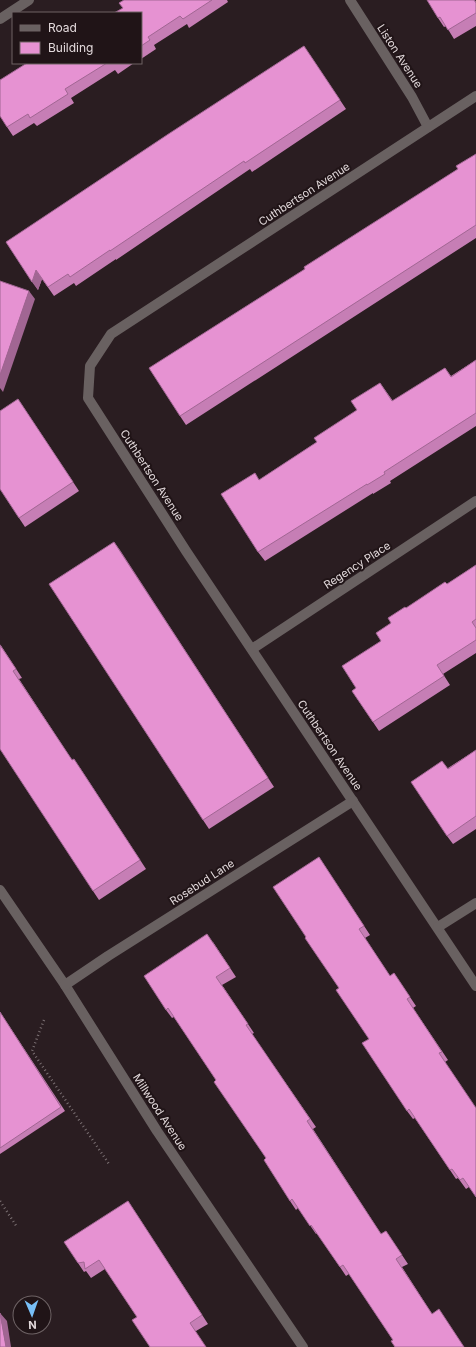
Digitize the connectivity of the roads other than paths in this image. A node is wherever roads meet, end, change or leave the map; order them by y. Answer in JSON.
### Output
{"nodes":[{"id":1,"x":29,"y":0,"type":"edge"},
{"id":2,"x":350,"y":0,"type":"edge"},
{"id":3,"x":0,"y":19,"type":"edge"},
{"id":4,"x":476,"y":96,"type":"edge"},
{"id":5,"x":428,"y":127,"type":"junction"},
{"id":6,"x":476,"y":501,"type":"edge"},
{"id":7,"x":252,"y":649,"type":"junction"},
{"id":8,"x":353,"y":800,"type":"junction"},
{"id":9,"x":0,"y":890,"type":"edge"},
{"id":10,"x":476,"y":903,"type":"edge"},
{"id":11,"x":438,"y":926,"type":"junction"},
{"id":12,"x":65,"y":985,"type":"junction"},
{"id":13,"x":476,"y":986,"type":"edge"},
{"id":14,"x":302,"y":1347,"type":"edge"}],
"edges":[{"from":1,"to":3,"type":"street"},
{"from":2,"to":5,"type":"street","name":"Liston Avenue"},
{"from":4,"to":5,"type":"street","name":"Cuthbertson Avenue"},
{"from":5,"to":7,"type":"street","name":"Cuthbertson Avenue"},
{"from":6,"to":7,"type":"street","name":"Regency Place"},
{"from":7,"to":8,"type":"street","name":"Cuthbertson Avenue"},
{"from":8,"to":11,"type":"street","name":"Cuthbertson Avenue"},
{"from":8,"to":12,"type":"street","name":"Rosebud Lane"},
{"from":9,"to":12,"type":"street","name":"Millwood Avenue"},
{"from":10,"to":11,"type":"street"},
{"from":11,"to":13,"type":"street","name":"Cuthbertson Avenue"},
{"from":12,"to":14,"type":"street","name":"Millwood Avenue"}]}
